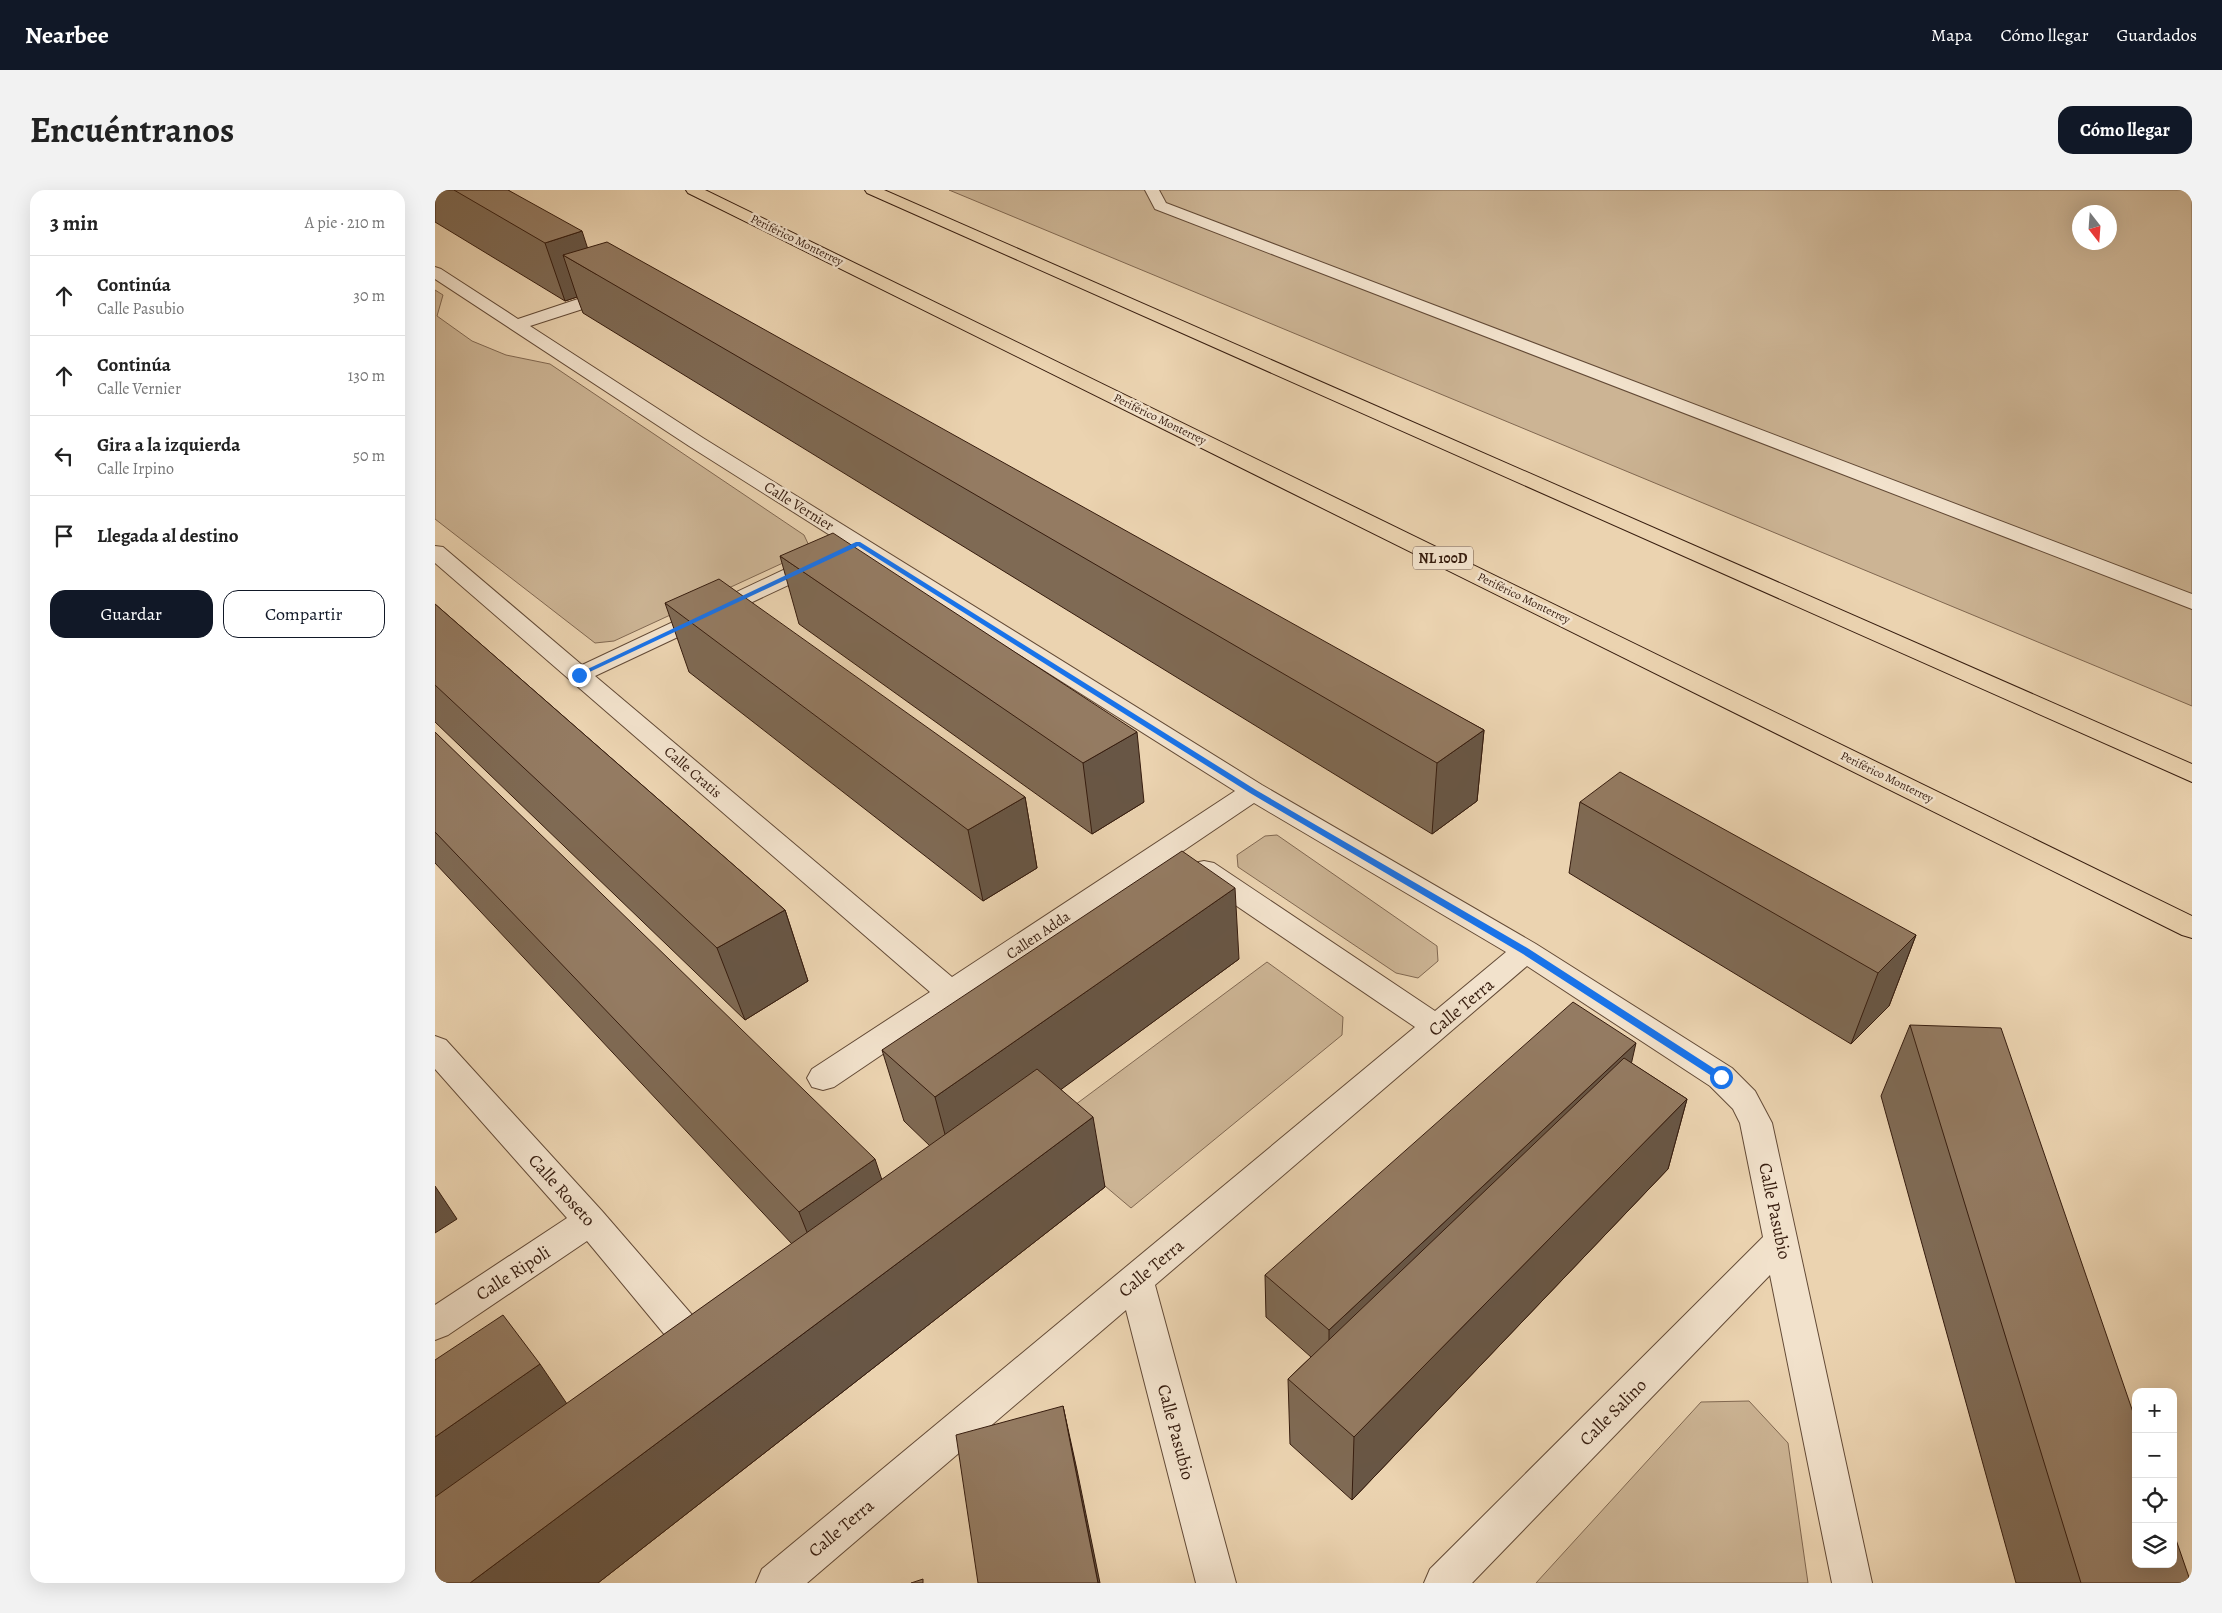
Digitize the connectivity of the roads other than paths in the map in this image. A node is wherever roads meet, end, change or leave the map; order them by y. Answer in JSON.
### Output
{"nodes":[{"id":1,"x":693,"y":190,"type":"edge"},
{"id":2,"x":872,"y":190,"type":"edge"},
{"id":3,"x":1152,"y":190,"type":"edge"},
{"id":4,"x":435,"y":272,"type":"edge"},
{"id":5,"x":625,"y":290,"type":"edge"},
{"id":6,"x":516,"y":325,"type":"junction"},
{"id":7,"x":858,"y":544,"type":"junction"},
{"id":8,"x":435,"y":552,"type":"edge"},
{"id":9,"x":2192,"y":602,"type":"edge"},
{"id":10,"x":579,"y":675,"type":"junction"},
{"id":11,"x":2192,"y":774,"type":"edge"},
{"id":12,"x":1253,"y":792,"type":"junction"},
{"id":13,"x":1170,"y":847,"type":"junction"},
{"id":14,"x":2192,"y":928,"type":"edge"},
{"id":15,"x":1526,"y":951,"type":"junction"},
{"id":16,"x":951,"y":993,"type":"junction"},
{"id":17,"x":1437,"y":1027,"type":"junction"},
{"id":18,"x":435,"y":1048,"type":"edge"},
{"id":19,"x":823,"y":1078,"type":"dead end"},
{"id":20,"x":591,"y":1222,"type":"junction"},
{"id":21,"x":1781,"y":1241,"type":"junction"},
{"id":22,"x":1136,"y":1280,"type":"junction"},
{"id":23,"x":435,"y":1324,"type":"edge"},
{"id":24,"x":687,"y":1335,"type":"edge"},
{"id":25,"x":776,"y":1583,"type":"edge"},
{"id":26,"x":1216,"y":1583,"type":"edge"},
{"id":27,"x":1445,"y":1583,"type":"edge"},
{"id":28,"x":1853,"y":1583,"type":"edge"}],
"edges":[{"from":1,"to":14,"type":"highway","name":"Periférico Monterrey","number":"NL 100D"},
{"from":2,"to":11,"type":"highway"},
{"from":3,"to":9,"type":"street"},
{"from":4,"to":6,"type":"street","name":"Calle Vernier"},
{"from":5,"to":6,"type":"street"},
{"from":6,"to":7,"type":"street","name":"Calle Vernier"},
{"from":7,"to":10,"type":"street"},
{"from":7,"to":12,"type":"street","name":"Calle Vernier"},
{"from":8,"to":10,"type":"street","name":"Calle Cratis"},
{"from":10,"to":16,"type":"street","name":"Calle Cratis"},
{"from":12,"to":13,"type":"street","name":"Callen Adda"},
{"from":12,"to":15,"type":"street","name":"Calle Vernier"},
{"from":13,"to":16,"type":"street","name":"Callen Adda"},
{"from":13,"to":17,"type":"street"},
{"from":15,"to":17,"type":"street","name":"Calle Terra"},
{"from":15,"to":21,"type":"street","name":"Calle Pasubio"},
{"from":16,"to":19,"type":"street","name":"Callen Adda"},
{"from":17,"to":22,"type":"street","name":"Calle Terra"},
{"from":18,"to":20,"type":"street","name":"Calle Roseto"},
{"from":20,"to":23,"type":"street","name":"Calle Ripoli"},
{"from":20,"to":24,"type":"street","name":"Calle Roseto"},
{"from":21,"to":27,"type":"street","name":"Calle Salino"},
{"from":21,"to":28,"type":"street","name":"Calle Pasubio"},
{"from":22,"to":25,"type":"street","name":"Calle Terra"},
{"from":22,"to":26,"type":"street","name":"Calle Pasubio"}]}
